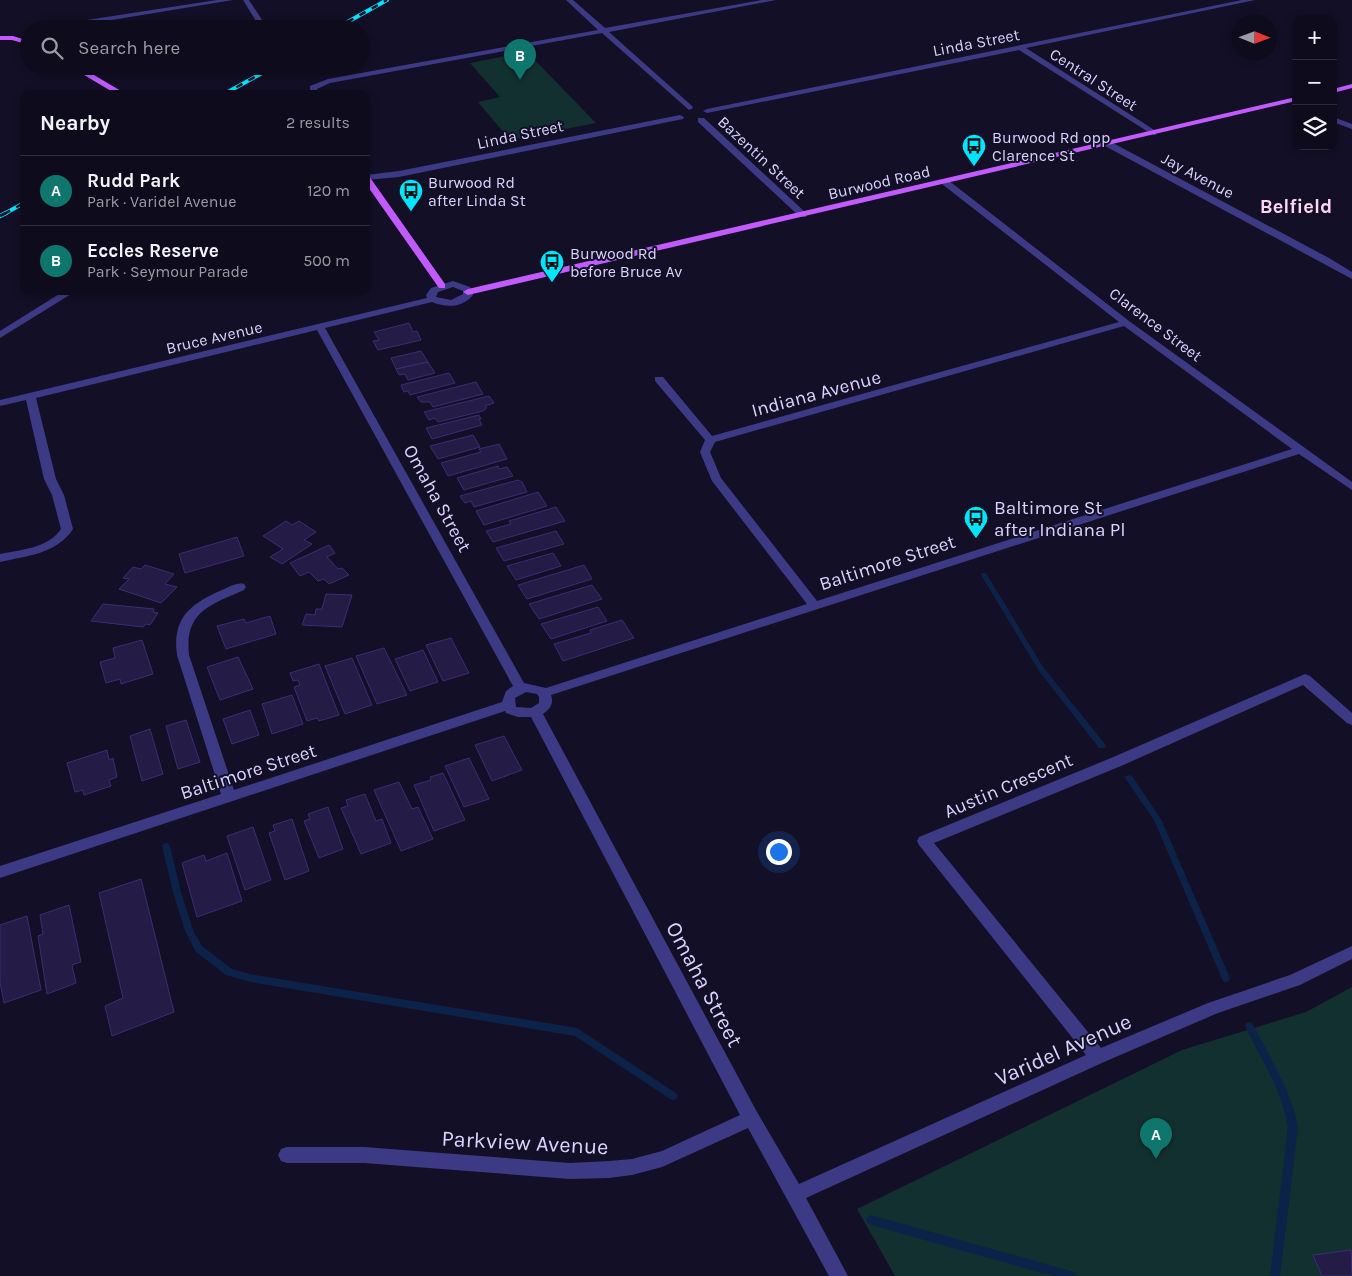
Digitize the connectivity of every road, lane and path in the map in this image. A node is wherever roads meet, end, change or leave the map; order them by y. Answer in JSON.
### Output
{"nodes":[{"id":1,"x":230,"y":0,"type":"edge"},
{"id":2,"x":246,"y":0,"type":"edge"},
{"id":3,"x":569,"y":0,"type":"edge"},
{"id":4,"x":773,"y":0,"type":"edge"},
{"id":5,"x":1252,"y":0,"type":"edge"},
{"id":6,"x":189,"y":3,"type":"edge"},
{"id":7,"x":93,"y":20,"type":"edge"},
{"id":8,"x":259,"y":20,"type":"edge"},
{"id":9,"x":602,"y":31,"type":"junction"},
{"id":10,"x":0,"y":38,"type":"edge"},
{"id":11,"x":20,"y":40,"type":"edge"},
{"id":12,"x":1022,"y":48,"type":"junction"},
{"id":13,"x":370,"y":73,"type":"edge"},
{"id":14,"x":89,"y":75,"type":"edge"},
{"id":15,"x":361,"y":75,"type":"edge"},
{"id":16,"x":1352,"y":86,"type":"edge"},
{"id":17,"x":115,"y":90,"type":"edge"},
{"id":18,"x":313,"y":90,"type":"edge"},
{"id":19,"x":1337,"y":90,"type":"edge"},
{"id":20,"x":1292,"y":101,"type":"edge"},
{"id":21,"x":689,"y":108,"type":"junction"},
{"id":22,"x":707,"y":111,"type":"junction"},
{"id":23,"x":690,"y":120,"type":"junction"},
{"id":24,"x":1337,"y":121,"type":"edge"},
{"id":25,"x":1352,"y":127,"type":"edge"},
{"id":26,"x":1152,"y":133,"type":"junction"},
{"id":27,"x":1108,"y":144,"type":"junction"},
{"id":28,"x":370,"y":178,"type":"edge"},
{"id":29,"x":945,"y":182,"type":"junction"},
{"id":30,"x":370,"y":184,"type":"edge"},
{"id":31,"x":804,"y":215,"type":"junction"},
{"id":32,"x":1352,"y":276,"type":"edge"},
{"id":33,"x":442,"y":286,"type":"junction"},
{"id":34,"x":468,"y":292,"type":"junction"},
{"id":35,"x":64,"y":295,"type":"edge"},
{"id":36,"x":434,"y":299,"type":"junction"},
{"id":37,"x":1126,"y":323,"type":"junction"},
{"id":38,"x":320,"y":328,"type":"junction"},
{"id":39,"x":0,"y":334,"type":"edge"},
{"id":40,"x":659,"y":379,"type":"dead end"},
{"id":41,"x":30,"y":396,"type":"junction"},
{"id":42,"x":0,"y":402,"type":"edge"},
{"id":43,"x":710,"y":440,"type":"junction"},
{"id":44,"x":1299,"y":450,"type":"junction"},
{"id":45,"x":1352,"y":488,"type":"edge"},
{"id":46,"x":0,"y":558,"type":"edge"},
{"id":47,"x":240,"y":586,"type":"dead end"},
{"id":48,"x":815,"y":606,"type":"junction"},
{"id":49,"x":520,"y":688,"type":"junction"},
{"id":50,"x":544,"y":693,"type":"junction"},
{"id":51,"x":508,"y":705,"type":"junction"},
{"id":52,"x":535,"y":712,"type":"junction"},
{"id":53,"x":1352,"y":720,"type":"edge"},
{"id":54,"x":228,"y":798,"type":"junction"},
{"id":55,"x":0,"y":872,"type":"edge"},
{"id":56,"x":1352,"y":952,"type":"edge"},
{"id":57,"x":1098,"y":1057,"type":"junction"},
{"id":58,"x":751,"y":1118,"type":"junction"},
{"id":59,"x":287,"y":1155,"type":"dead end"},
{"id":60,"x":795,"y":1194,"type":"junction"},
{"id":61,"x":839,"y":1276,"type":"edge"}],
"edges":[{"from":1,"to":6,"type":"street"},
{"from":2,"to":8,"type":"street"},
{"from":3,"to":9,"type":"street"},
{"from":4,"to":9,"type":"street"},
{"from":5,"to":12,"type":"street","name":"Linda Street"},
{"from":6,"to":7,"type":"street"},
{"from":9,"to":13,"type":"street"},
{"from":9,"to":21,"type":"street"},
{"from":10,"to":11,"type":"main road"},
{"from":12,"to":22,"type":"street","name":"Linda Street"},
{"from":12,"to":26,"type":"street","name":"Central Street"},
{"from":14,"to":17,"type":"main road"},
{"from":15,"to":18,"type":"street"},
{"from":16,"to":19,"type":"main road"},
{"from":20,"to":26,"type":"main road","name":"Burwood Road"},
{"from":21,"to":22,"type":"street"},
{"from":21,"to":23,"type":"street"},
{"from":22,"to":23,"type":"street"},
{"from":23,"to":28,"type":"street","name":"Linda Street"},
{"from":23,"to":31,"type":"street","name":"Bazentin Street"},
{"from":24,"to":25,"type":"street"},
{"from":26,"to":27,"type":"main road","name":"Burwood Road"},
{"from":27,"to":29,"type":"main road","name":"Burwood Road"},
{"from":27,"to":32,"type":"street","name":"Jay Avenue"},
{"from":29,"to":31,"type":"main road","name":"Burwood Road"},
{"from":29,"to":37,"type":"street","name":"Clarence Street"},
{"from":30,"to":33,"type":"main road"},
{"from":31,"to":34,"type":"main road","name":"Burwood Road"},
{"from":33,"to":34,"type":"street"},
{"from":33,"to":36,"type":"street"},
{"from":34,"to":36,"type":"street"},
{"from":35,"to":39,"type":"street"},
{"from":36,"to":38,"type":"street","name":"Bruce Avenue"},
{"from":37,"to":43,"type":"street","name":"Indiana Avenue"},
{"from":37,"to":44,"type":"street","name":"Clarence Street"},
{"from":38,"to":41,"type":"street","name":"Bruce Avenue"},
{"from":38,"to":49,"type":"street","name":"Omaha Street"},
{"from":40,"to":43,"type":"street"},
{"from":41,"to":42,"type":"street","name":"Bruce Avenue"},
{"from":41,"to":46,"type":"street"},
{"from":43,"to":48,"type":"street"},
{"from":44,"to":45,"type":"street","name":"Clarence Street"},
{"from":44,"to":48,"type":"street","name":"Baltimore Street"},
{"from":47,"to":54,"type":"street"},
{"from":48,"to":50,"type":"street","name":"Baltimore Street"},
{"from":49,"to":50,"type":"street"},
{"from":49,"to":51,"type":"street"},
{"from":50,"to":52,"type":"street"},
{"from":51,"to":52,"type":"street"},
{"from":51,"to":54,"type":"street","name":"Baltimore Street"},
{"from":52,"to":58,"type":"street","name":"Omaha Street"},
{"from":53,"to":57,"type":"street","name":"Austin Crescent"},
{"from":54,"to":55,"type":"street","name":"Baltimore Street"},
{"from":56,"to":57,"type":"street","name":"Varidel Avenue"},
{"from":57,"to":60,"type":"street","name":"Varidel Avenue"},
{"from":58,"to":59,"type":"street","name":"Parkview Avenue"},
{"from":58,"to":60,"type":"street","name":"Omaha Street"},
{"from":60,"to":61,"type":"street","name":"Omaha Street"}]}
